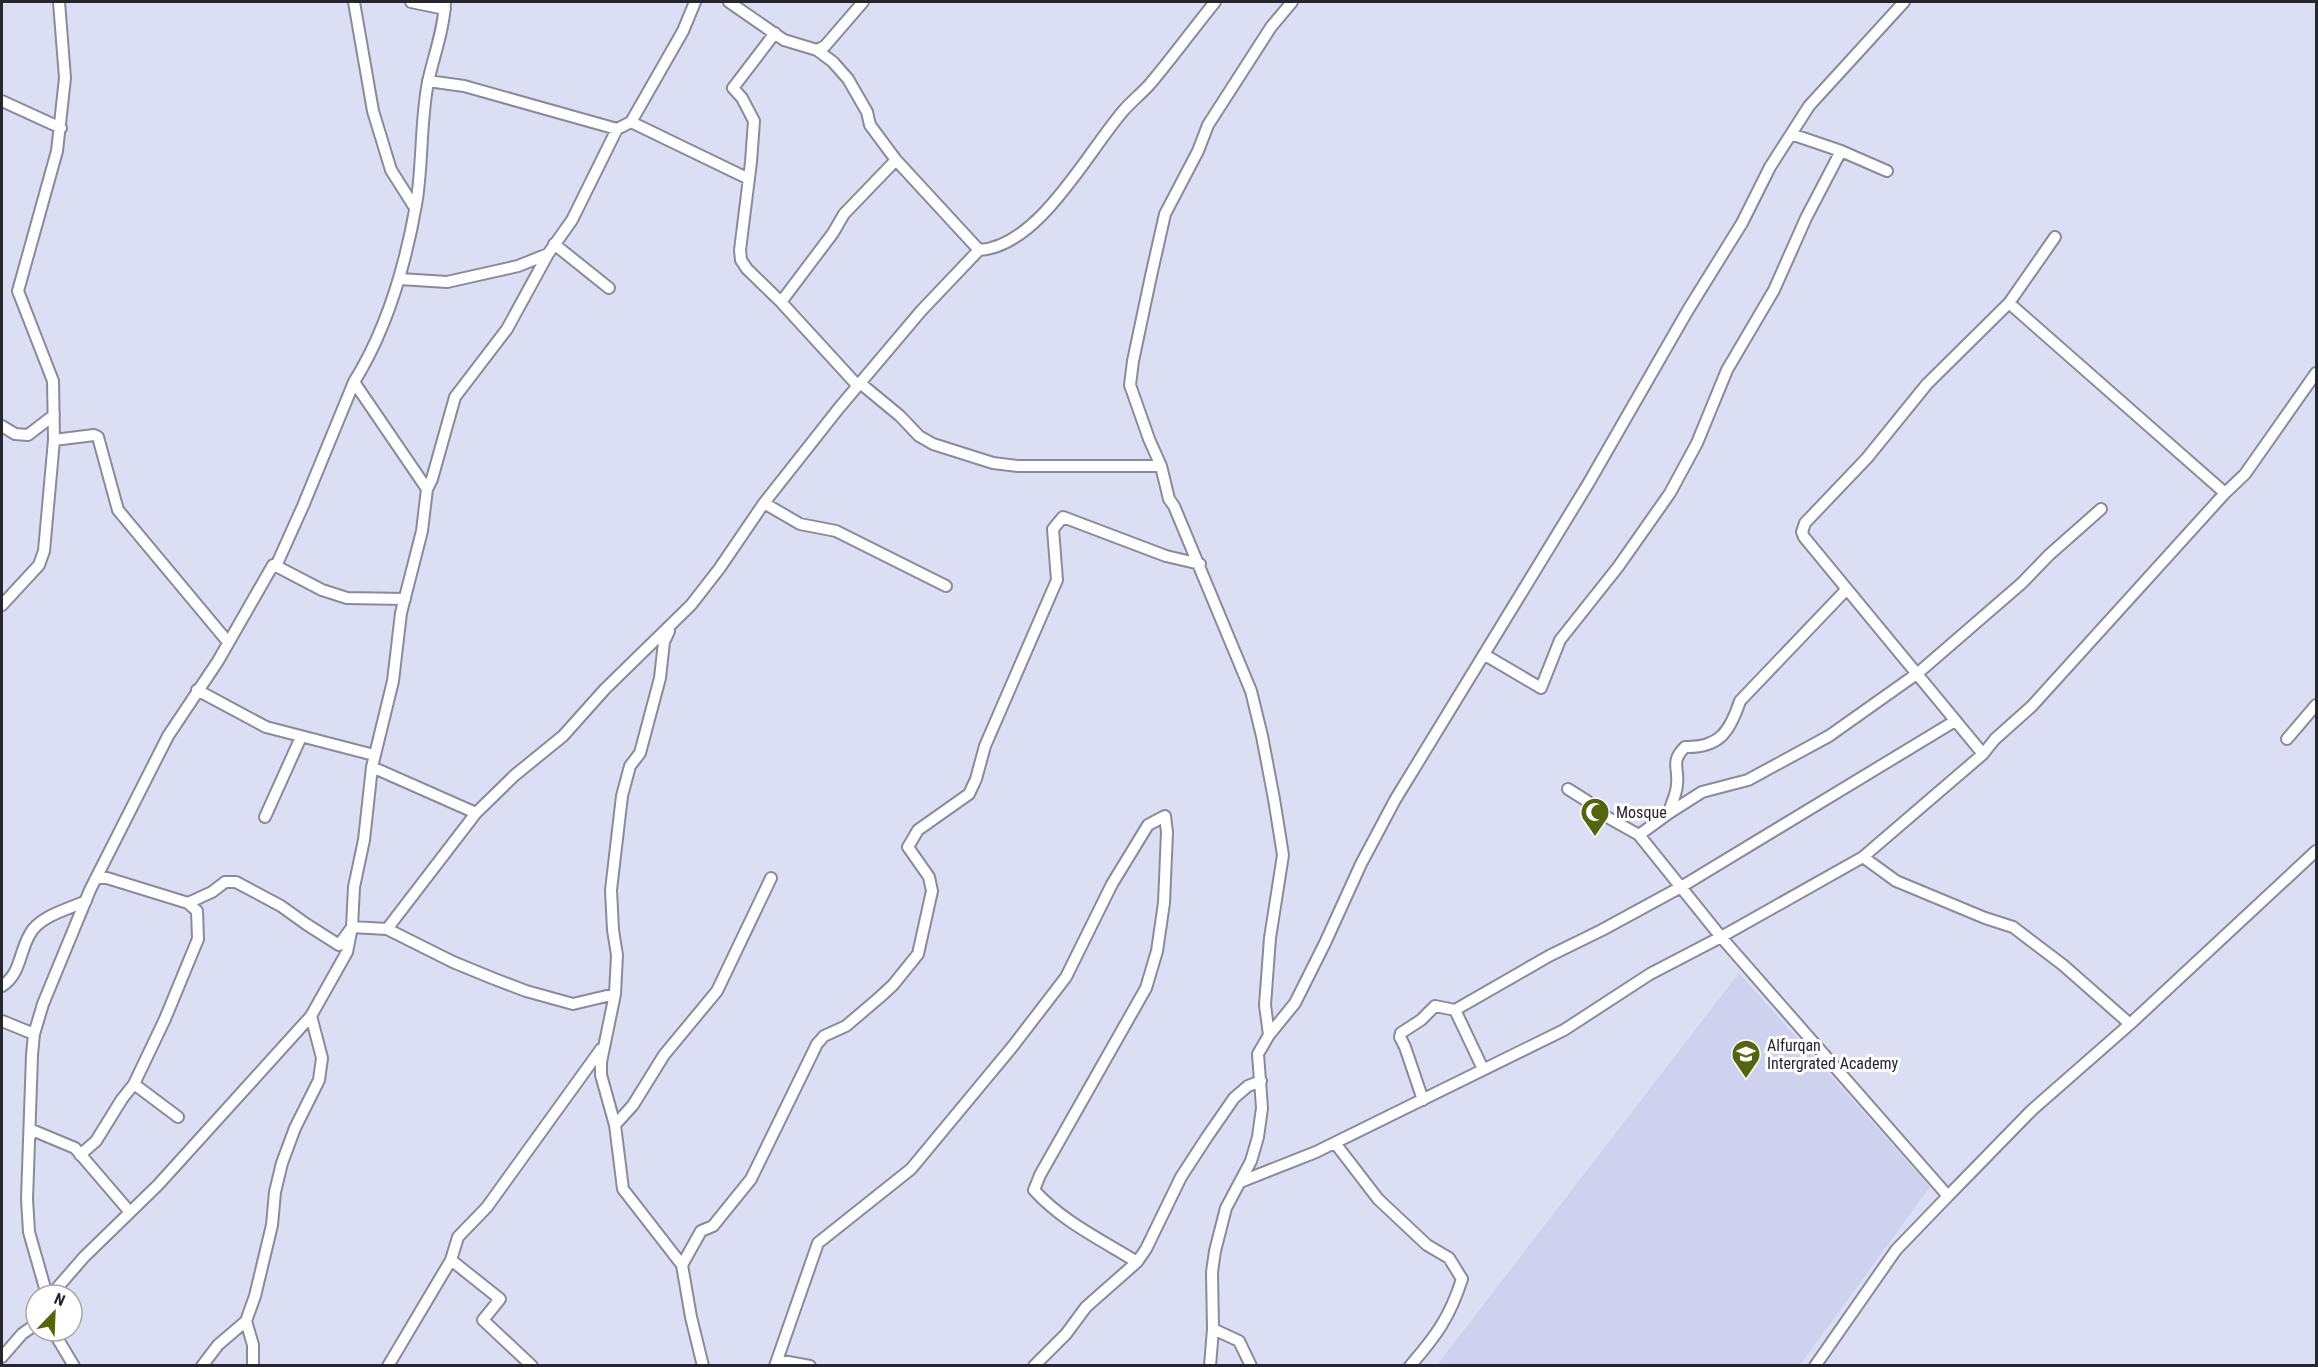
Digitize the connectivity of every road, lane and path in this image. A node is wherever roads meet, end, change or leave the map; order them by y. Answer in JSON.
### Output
{"nodes":[{"id":1,"x":58,"y":2,"type":"edge"},
{"id":2,"x":354,"y":2,"type":"edge"},
{"id":3,"x":411,"y":2,"type":"edge"},
{"id":4,"x":695,"y":2,"type":"edge"},
{"id":5,"x":729,"y":2,"type":"edge"},
{"id":6,"x":863,"y":2,"type":"edge"},
{"id":7,"x":1215,"y":2,"type":"edge"},
{"id":8,"x":1292,"y":2,"type":"edge"},
{"id":9,"x":1904,"y":2,"type":"edge"},
{"id":10,"x":445,"y":5,"type":"edge"},
{"id":11,"x":775,"y":33,"type":"junction"},
{"id":12,"x":817,"y":50,"type":"junction"},
{"id":13,"x":428,"y":81,"type":"junction"},
{"id":14,"x":2,"y":101,"type":"edge"},
{"id":15,"x":631,"y":122,"type":"junction"},
{"id":16,"x":61,"y":128,"type":"junction"},
{"id":17,"x":617,"y":129,"type":"junction"},
{"id":18,"x":1791,"y":134,"type":"junction"},
{"id":19,"x":1841,"y":151,"type":"junction"},
{"id":20,"x":896,"y":160,"type":"junction"},
{"id":21,"x":1887,"y":171,"type":"dead end"},
{"id":22,"x":749,"y":179,"type":"junction"},
{"id":23,"x":415,"y":208,"type":"junction"},
{"id":24,"x":2055,"y":237,"type":"dead end"},
{"id":25,"x":555,"y":244,"type":"junction"},
{"id":26,"x":980,"y":250,"type":"junction"},
{"id":27,"x":548,"y":254,"type":"junction"},
{"id":28,"x":400,"y":279,"type":"junction"},
{"id":29,"x":609,"y":288,"type":"dead end"},
{"id":30,"x":781,"y":302,"type":"junction"},
{"id":31,"x":2009,"y":303,"type":"junction"},
{"id":32,"x":2316,"y":373,"type":"edge"},
{"id":33,"x":354,"y":382,"type":"junction"},
{"id":34,"x":859,"y":384,"type":"junction"},
{"id":35,"x":54,"y":415,"type":"junction"},
{"id":36,"x":2,"y":426,"type":"edge"},
{"id":37,"x":54,"y":440,"type":"junction"},
{"id":38,"x":1161,"y":466,"type":"junction"},
{"id":39,"x":427,"y":489,"type":"junction"},
{"id":40,"x":2225,"y":493,"type":"junction"},
{"id":41,"x":764,"y":503,"type":"junction"},
{"id":42,"x":2102,"y":509,"type":"dead end"},
{"id":43,"x":1200,"y":564,"type":"junction"},
{"id":44,"x":276,"y":566,"type":"junction"},
{"id":45,"x":946,"y":586,"type":"dead end"},
{"id":46,"x":1846,"y":590,"type":"junction"},
{"id":47,"x":405,"y":599,"type":"junction"},
{"id":48,"x":2,"y":605,"type":"edge"},
{"id":49,"x":673,"y":624,"type":"junction"},
{"id":50,"x":228,"y":642,"type":"junction"},
{"id":51,"x":1485,"y":655,"type":"junction"},
{"id":52,"x":1918,"y":673,"type":"junction"},
{"id":53,"x":197,"y":690,"type":"junction"},
{"id":54,"x":2316,"y":705,"type":"edge"},
{"id":55,"x":1955,"y":721,"type":"junction"},
{"id":56,"x":301,"y":737,"type":"junction"},
{"id":57,"x":2287,"y":739,"type":"dead end"},
{"id":58,"x":1983,"y":754,"type":"junction"},
{"id":59,"x":374,"y":755,"type":"junction"},
{"id":60,"x":372,"y":767,"type":"junction"},
{"id":61,"x":1568,"y":789,"type":"dead end"},
{"id":62,"x":476,"y":813,"type":"junction"},
{"id":63,"x":1669,"y":813,"type":"junction"},
{"id":64,"x":265,"y":817,"type":"dead end"},
{"id":65,"x":1639,"y":835,"type":"junction"},
{"id":66,"x":2316,"y":851,"type":"edge"},
{"id":67,"x":1863,"y":857,"type":"junction"},
{"id":68,"x":771,"y":878,"type":"dead end"},
{"id":69,"x":1681,"y":886,"type":"junction"},
{"id":70,"x":90,"y":890,"type":"junction"},
{"id":71,"x":86,"y":901,"type":"junction"},
{"id":72,"x":188,"y":903,"type":"junction"},
{"id":73,"x":352,"y":927,"type":"junction"},
{"id":74,"x":387,"y":929,"type":"junction"},
{"id":75,"x":1721,"y":937,"type":"junction"},
{"id":76,"x":2,"y":987,"type":"edge"},
{"id":77,"x":615,"y":994,"type":"junction"},
{"id":78,"x":1455,"y":1010,"type":"junction"},
{"id":79,"x":311,"y":1016,"type":"junction"},
{"id":80,"x":2,"y":1021,"type":"edge"},
{"id":81,"x":2130,"y":1024,"type":"junction"},
{"id":82,"x":34,"y":1034,"type":"junction"},
{"id":83,"x":1269,"y":1035,"type":"junction"},
{"id":84,"x":605,"y":1044,"type":"junction"},
{"id":85,"x":1483,"y":1069,"type":"junction"},
{"id":86,"x":1261,"y":1081,"type":"junction"},
{"id":87,"x":134,"y":1084,"type":"junction"},
{"id":88,"x":1423,"y":1100,"type":"junction"},
{"id":89,"x":178,"y":1117,"type":"dead end"},
{"id":90,"x":615,"y":1125,"type":"junction"},
{"id":91,"x":29,"y":1140,"type":"junction"},
{"id":92,"x":1335,"y":1143,"type":"junction"},
{"id":93,"x":80,"y":1155,"type":"junction"},
{"id":94,"x":1240,"y":1182,"type":"junction"},
{"id":95,"x":1948,"y":1196,"type":"junction"},
{"id":96,"x":129,"y":1211,"type":"junction"},
{"id":97,"x":451,"y":1260,"type":"junction"},
{"id":98,"x":1137,"y":1262,"type":"junction"},
{"id":99,"x":682,"y":1265,"type":"junction"},
{"id":100,"x":45,"y":1283,"type":"edge"},
{"id":101,"x":60,"y":1283,"type":"edge"},
{"id":102,"x":246,"y":1321,"type":"junction"},
{"id":103,"x":1213,"y":1329,"type":"junction"},
{"id":104,"x":24,"y":1333,"type":"edge"},
{"id":105,"x":60,"y":1343,"type":"edge"},
{"id":106,"x":2,"y":1357,"type":"edge"},
{"id":107,"x":776,"y":1363,"type":"edge"},
{"id":108,"x":74,"y":1365,"type":"edge"},
{"id":109,"x":202,"y":1365,"type":"edge"},
{"id":110,"x":253,"y":1365,"type":"edge"},
{"id":111,"x":388,"y":1365,"type":"edge"},
{"id":112,"x":532,"y":1365,"type":"edge"},
{"id":113,"x":703,"y":1365,"type":"edge"},
{"id":114,"x":810,"y":1365,"type":"edge"},
{"id":115,"x":1034,"y":1365,"type":"edge"},
{"id":116,"x":1210,"y":1365,"type":"edge"},
{"id":117,"x":1251,"y":1365,"type":"edge"},
{"id":118,"x":1410,"y":1365,"type":"edge"},
{"id":119,"x":1815,"y":1365,"type":"edge"}],
"edges":[{"from":1,"to":16,"type":"street"},
{"from":2,"to":23,"type":"street"},
{"from":3,"to":10,"type":"street"},
{"from":4,"to":15,"type":"street"},
{"from":5,"to":11,"type":"street"},
{"from":6,"to":12,"type":"street"},
{"from":7,"to":26,"type":"street"},
{"from":8,"to":38,"type":"street"},
{"from":9,"to":18,"type":"street"},
{"from":10,"to":13,"type":"street"},
{"from":11,"to":12,"type":"street"},
{"from":11,"to":22,"type":"street"},
{"from":12,"to":20,"type":"street"},
{"from":13,"to":17,"type":"street"},
{"from":13,"to":23,"type":"street"},
{"from":14,"to":16,"type":"street"},
{"from":15,"to":17,"type":"street"},
{"from":15,"to":22,"type":"street"},
{"from":16,"to":35,"type":"street"},
{"from":17,"to":25,"type":"street"},
{"from":18,"to":19,"type":"street"},
{"from":18,"to":51,"type":"street"},
{"from":19,"to":21,"type":"street"},
{"from":19,"to":51,"type":"street"},
{"from":20,"to":26,"type":"street"},
{"from":20,"to":30,"type":"street"},
{"from":22,"to":30,"type":"street"},
{"from":23,"to":28,"type":"street"},
{"from":24,"to":31,"type":"street"},
{"from":25,"to":27,"type":"street"},
{"from":25,"to":29,"type":"street"},
{"from":26,"to":34,"type":"street"},
{"from":27,"to":28,"type":"street"},
{"from":27,"to":39,"type":"street"},
{"from":28,"to":33,"type":"street"},
{"from":30,"to":34,"type":"street"},
{"from":31,"to":40,"type":"street"},
{"from":31,"to":46,"type":"street"},
{"from":32,"to":40,"type":"street"},
{"from":33,"to":39,"type":"street"},
{"from":33,"to":44,"type":"street"},
{"from":34,"to":38,"type":"street"},
{"from":34,"to":41,"type":"street"},
{"from":35,"to":36,"type":"street"},
{"from":35,"to":37,"type":"street"},
{"from":37,"to":48,"type":"street"},
{"from":37,"to":50,"type":"street"},
{"from":38,"to":43,"type":"street"},
{"from":39,"to":47,"type":"street"},
{"from":40,"to":58,"type":"street"},
{"from":41,"to":45,"type":"street"},
{"from":41,"to":49,"type":"street"},
{"from":42,"to":52,"type":"street"},
{"from":43,"to":83,"type":"street"},
{"from":43,"to":99,"type":"street"},
{"from":44,"to":47,"type":"street"},
{"from":44,"to":50,"type":"street"},
{"from":46,"to":52,"type":"street"},
{"from":46,"to":63,"type":"street"},
{"from":47,"to":59,"type":"street"},
{"from":49,"to":62,"type":"street"},
{"from":49,"to":77,"type":"street"},
{"from":50,"to":53,"type":"street"},
{"from":51,"to":83,"type":"street"},
{"from":52,"to":55,"type":"street"},
{"from":52,"to":63,"type":"street"},
{"from":53,"to":56,"type":"street"},
{"from":53,"to":70,"type":"street"},
{"from":54,"to":57,"type":"street"},
{"from":55,"to":58,"type":"street"},
{"from":55,"to":69,"type":"street"},
{"from":56,"to":59,"type":"street"},
{"from":56,"to":64,"type":"street"},
{"from":58,"to":67,"type":"street"},
{"from":59,"to":60,"type":"street"},
{"from":60,"to":62,"type":"street"},
{"from":60,"to":73,"type":"street"},
{"from":61,"to":65,"type":"street"},
{"from":62,"to":74,"type":"street"},
{"from":63,"to":65,"type":"street"},
{"from":65,"to":69,"type":"street"},
{"from":66,"to":81,"type":"street"},
{"from":67,"to":75,"type":"street"},
{"from":67,"to":81,"type":"street"},
{"from":68,"to":90,"type":"street"},
{"from":69,"to":75,"type":"street"},
{"from":69,"to":78,"type":"street"},
{"from":70,"to":71,"type":"street"},
{"from":70,"to":72,"type":"street"},
{"from":71,"to":76,"type":"street"},
{"from":71,"to":82,"type":"street"},
{"from":72,"to":73,"type":"street"},
{"from":72,"to":87,"type":"street"},
{"from":73,"to":74,"type":"street"},
{"from":73,"to":79,"type":"street"},
{"from":74,"to":77,"type":"street"},
{"from":75,"to":85,"type":"street"},
{"from":75,"to":95,"type":"street"},
{"from":77,"to":84,"type":"street"},
{"from":78,"to":85,"type":"street"},
{"from":78,"to":88,"type":"street"},
{"from":79,"to":96,"type":"street"},
{"from":79,"to":102,"type":"street"},
{"from":80,"to":82,"type":"street"},
{"from":81,"to":95,"type":"street"},
{"from":82,"to":91,"type":"street"},
{"from":83,"to":86,"type":"street"},
{"from":84,"to":90,"type":"street"},
{"from":84,"to":97,"type":"street"},
{"from":85,"to":88,"type":"street"},
{"from":86,"to":94,"type":"street"},
{"from":86,"to":98,"type":"street"},
{"from":87,"to":89,"type":"street"},
{"from":87,"to":93,"type":"street"},
{"from":88,"to":92,"type":"street"},
{"from":90,"to":99,"type":"street"},
{"from":91,"to":93,"type":"street"},
{"from":91,"to":100,"type":"street"},
{"from":92,"to":94,"type":"street"},
{"from":92,"to":118,"type":"street"},
{"from":93,"to":96,"type":"street"},
{"from":94,"to":103,"type":"street"},
{"from":95,"to":119,"type":"street"},
{"from":96,"to":101,"type":"street"},
{"from":97,"to":111,"type":"street"},
{"from":97,"to":112,"type":"street"},
{"from":98,"to":107,"type":"street"},
{"from":98,"to":115,"type":"street"},
{"from":99,"to":113,"type":"street"},
{"from":102,"to":109,"type":"street"},
{"from":102,"to":110,"type":"street"},
{"from":103,"to":116,"type":"street"},
{"from":103,"to":117,"type":"street"},
{"from":104,"to":106,"type":"street"},
{"from":105,"to":108,"type":"street"},
{"from":107,"to":114,"type":"street"}]}
